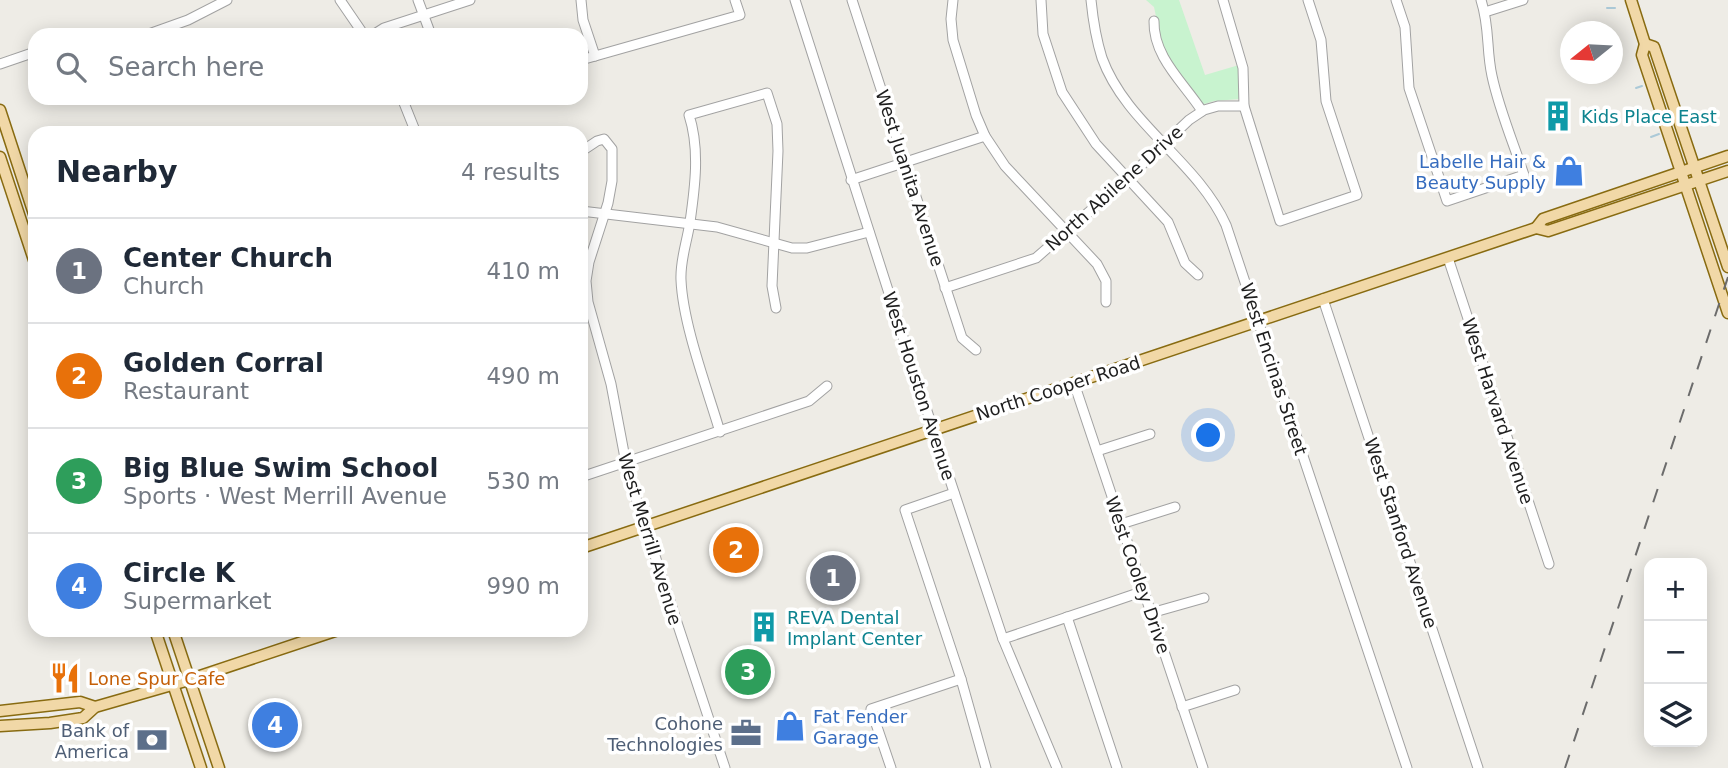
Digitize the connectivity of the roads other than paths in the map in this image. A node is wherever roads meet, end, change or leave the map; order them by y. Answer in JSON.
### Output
{"nodes":[{"id":1,"x":227,"y":0,"type":"edge"},
{"id":2,"x":340,"y":0,"type":"edge"},
{"id":3,"x":418,"y":0,"type":"edge"},
{"id":4,"x":470,"y":0,"type":"edge"},
{"id":5,"x":581,"y":0,"type":"edge"},
{"id":6,"x":735,"y":0,"type":"edge"},
{"id":7,"x":795,"y":0,"type":"edge"},
{"id":8,"x":852,"y":0,"type":"edge"},
{"id":9,"x":953,"y":0,"type":"edge"},
{"id":10,"x":1041,"y":0,"type":"edge"},
{"id":11,"x":1091,"y":0,"type":"edge"},
{"id":12,"x":1223,"y":0,"type":"edge"},
{"id":13,"x":1308,"y":0,"type":"edge"},
{"id":14,"x":1396,"y":0,"type":"edge"},
{"id":15,"x":1481,"y":0,"type":"edge"},
{"id":16,"x":1523,"y":0,"type":"edge"},
{"id":17,"x":1631,"y":0,"type":"edge"},
{"id":18,"x":1485,"y":12,"type":"junction"},
{"id":19,"x":423,"y":16,"type":"junction"},
{"id":20,"x":1154,"y":21,"type":"dead end"},
{"id":21,"x":166,"y":28,"type":"edge"},
{"id":22,"x":359,"y":28,"type":"edge"},
{"id":23,"x":384,"y":28,"type":"edge"},
{"id":24,"x":428,"y":28,"type":"edge"},
{"id":25,"x":586,"y":28,"type":"edge"},
{"id":26,"x":588,"y":35,"type":"edge"},
{"id":27,"x":1645,"y":44,"type":"junction"},
{"id":28,"x":28,"y":54,"type":"edge"},
{"id":29,"x":595,"y":56,"type":"junction"},
{"id":30,"x":588,"y":58,"type":"edge"},
{"id":31,"x":0,"y":64,"type":"edge"},
{"id":32,"x":405,"y":105,"type":"edge"},
{"id":33,"x":1244,"y":106,"type":"junction"},
{"id":34,"x":0,"y":110,"type":"edge"},
{"id":35,"x":1202,"y":111,"type":"junction"},
{"id":36,"x":413,"y":126,"type":"edge"},
{"id":37,"x":985,"y":136,"type":"junction"},
{"id":38,"x":1165,"y":143,"type":"junction"},
{"id":39,"x":588,"y":148,"type":"edge"},
{"id":40,"x":1728,"y":156,"type":"edge"},
{"id":41,"x":0,"y":157,"type":"edge"},
{"id":42,"x":905,"y":163,"type":"junction"},
{"id":43,"x":1695,"y":167,"type":"junction"},
{"id":44,"x":1728,"y":171,"type":"edge"},
{"id":45,"x":1680,"y":172,"type":"junction"},
{"id":46,"x":1128,"y":178,"type":"junction"},
{"id":47,"x":852,"y":180,"type":"junction"},
{"id":48,"x":1699,"y":181,"type":"junction"},
{"id":49,"x":1685,"y":186,"type":"junction"},
{"id":50,"x":28,"y":196,"type":"edge"},
{"id":51,"x":588,"y":212,"type":"edge"},
{"id":52,"x":604,"y":213,"type":"junction"},
{"id":53,"x":690,"y":223,"type":"junction"},
{"id":54,"x":1536,"y":228,"type":"junction"},
{"id":55,"x":869,"y":232,"type":"junction"},
{"id":56,"x":1067,"y":232,"type":"junction"},
{"id":57,"x":28,"y":242,"type":"edge"},
{"id":58,"x":774,"y":244,"type":"junction"},
{"id":59,"x":588,"y":254,"type":"edge"},
{"id":60,"x":1448,"y":258,"type":"junction"},
{"id":61,"x":1728,"y":267,"type":"edge"},
{"id":62,"x":1198,"y":275,"type":"dead end"},
{"id":63,"x":945,"y":288,"type":"junction"},
{"id":64,"x":1323,"y":299,"type":"junction"},
{"id":65,"x":588,"y":302,"type":"edge"},
{"id":66,"x":1106,"y":302,"type":"dead end"},
{"id":67,"x":776,"y":307,"type":"dead end"},
{"id":68,"x":1728,"y":313,"type":"edge"},
{"id":69,"x":1258,"y":321,"type":"junction"},
{"id":70,"x":976,"y":350,"type":"dead end"},
{"id":71,"x":1074,"y":383,"type":"junction"},
{"id":72,"x":827,"y":386,"type":"dead end"},
{"id":73,"x":933,"y":430,"type":"junction"},
{"id":74,"x":720,"y":432,"type":"junction"},
{"id":75,"x":1150,"y":434,"type":"dead end"},
{"id":76,"x":1097,"y":451,"type":"junction"},
{"id":77,"x":625,"y":462,"type":"junction"},
{"id":78,"x":588,"y":475,"type":"edge"},
{"id":79,"x":954,"y":493,"type":"junction"},
{"id":80,"x":1175,"y":507,"type":"dead end"},
{"id":81,"x":1121,"y":524,"type":"junction"},
{"id":82,"x":644,"y":526,"type":"junction"},
{"id":83,"x":588,"y":546,"type":"edge"},
{"id":84,"x":1549,"y":564,"type":"dead end"},
{"id":85,"x":1144,"y":591,"type":"junction"},
{"id":86,"x":1204,"y":598,"type":"dead end"},
{"id":87,"x":1151,"y":613,"type":"junction"},
{"id":88,"x":1068,"y":617,"type":"junction"},
{"id":89,"x":159,"y":637,"type":"edge"},
{"id":90,"x":174,"y":637,"type":"edge"},
{"id":91,"x":317,"y":637,"type":"edge"},
{"id":92,"x":1003,"y":639,"type":"junction"},
{"id":93,"x":961,"y":679,"type":"junction"},
{"id":94,"x":182,"y":682,"type":"junction"},
{"id":95,"x":1235,"y":690,"type":"dead end"},
{"id":96,"x":95,"y":707,"type":"junction"},
{"id":97,"x":1182,"y":707,"type":"junction"},
{"id":98,"x":0,"y":710,"type":"edge"},
{"id":99,"x":0,"y":726,"type":"edge"},
{"id":100,"x":201,"y":768,"type":"edge"},
{"id":101,"x":219,"y":768,"type":"edge"},
{"id":102,"x":725,"y":768,"type":"edge"},
{"id":103,"x":891,"y":768,"type":"edge"},
{"id":104,"x":986,"y":768,"type":"edge"},
{"id":105,"x":1057,"y":768,"type":"edge"},
{"id":106,"x":1117,"y":768,"type":"edge"},
{"id":107,"x":1203,"y":768,"type":"edge"},
{"id":108,"x":1407,"y":768,"type":"edge"},
{"id":109,"x":1478,"y":768,"type":"edge"}],
"edges":[{"from":1,"to":21,"type":"street"},
{"from":2,"to":22,"type":"street"},
{"from":3,"to":19,"type":"street"},
{"from":4,"to":19,"type":"street"},
{"from":5,"to":25,"type":"street"},
{"from":6,"to":29,"type":"street"},
{"from":7,"to":47,"type":"street","name":"West Houston Avenue"},
{"from":8,"to":42,"type":"street","name":"West Juanita Avenue"},
{"from":9,"to":37,"type":"street"},
{"from":10,"to":46,"type":"street"},
{"from":11,"to":38,"type":"street","name":"West Encinas Street"},
{"from":12,"to":33,"type":"street"},
{"from":13,"to":33,"type":"street"},
{"from":14,"to":18,"type":"street"},
{"from":15,"to":18,"type":"street"},
{"from":16,"to":18,"type":"street"},
{"from":17,"to":27,"type":"main road"},
{"from":19,"to":23,"type":"street"},
{"from":19,"to":24,"type":"street"},
{"from":20,"to":35,"type":"street"},
{"from":26,"to":29,"type":"street"},
{"from":27,"to":43,"type":"main road"},
{"from":27,"to":45,"type":"main road"},
{"from":28,"to":31,"type":"street"},
{"from":29,"to":30,"type":"street"},
{"from":32,"to":36,"type":"street"},
{"from":33,"to":35,"type":"street"},
{"from":34,"to":50,"type":"main road"},
{"from":35,"to":38,"type":"street","name":"North Abilene Drive"},
{"from":37,"to":42,"type":"street"},
{"from":37,"to":56,"type":"street"},
{"from":38,"to":46,"type":"street","name":"North Abilene Drive"},
{"from":38,"to":69,"type":"street","name":"West Encinas Street"},
{"from":39,"to":52,"type":"street","name":"West Merrill Avenue"},
{"from":40,"to":43,"type":"main road","name":"North Cooper Road"},
{"from":41,"to":57,"type":"main road"},
{"from":42,"to":47,"type":"street"},
{"from":42,"to":63,"type":"street","name":"West Juanita Avenue"},
{"from":43,"to":45,"type":"main road","name":"North Cooper Road"},
{"from":43,"to":48,"type":"main road"},
{"from":44,"to":48,"type":"main road","name":"North Cooper Road"},
{"from":45,"to":49,"type":"main road"},
{"from":45,"to":54,"type":"main road","name":"North Cooper Road"},
{"from":46,"to":56,"type":"street","name":"North Abilene Drive"},
{"from":46,"to":62,"type":"street"},
{"from":47,"to":55,"type":"street","name":"West Houston Avenue"},
{"from":48,"to":49,"type":"main road","name":"North Cooper Road"},
{"from":48,"to":61,"type":"main road"},
{"from":49,"to":54,"type":"main road","name":"North Cooper Road"},
{"from":49,"to":68,"type":"main road"},
{"from":51,"to":52,"type":"street"},
{"from":52,"to":53,"type":"street"},
{"from":52,"to":59,"type":"street","name":"West Merrill Avenue"},
{"from":53,"to":58,"type":"street"},
{"from":53,"to":58,"type":"street"},
{"from":53,"to":74,"type":"street"},
{"from":54,"to":60,"type":"main road","name":"North Cooper Road"},
{"from":55,"to":58,"type":"street"},
{"from":55,"to":73,"type":"street","name":"West Houston Avenue"},
{"from":56,"to":63,"type":"street","name":"North Abilene Drive"},
{"from":56,"to":66,"type":"street"},
{"from":58,"to":67,"type":"street"},
{"from":60,"to":64,"type":"main road","name":"North Cooper Road"},
{"from":60,"to":84,"type":"street","name":"West Harvard Avenue"},
{"from":63,"to":70,"type":"street","name":"West Juanita Avenue"},
{"from":64,"to":69,"type":"main road","name":"North Cooper Road"},
{"from":64,"to":109,"type":"street","name":"West Stanford Avenue"},
{"from":65,"to":77,"type":"street","name":"West Merrill Avenue"},
{"from":69,"to":71,"type":"main road","name":"North Cooper Road"},
{"from":69,"to":108,"type":"street","name":"West Encinas Street"},
{"from":71,"to":73,"type":"main road","name":"North Cooper Road"},
{"from":71,"to":76,"type":"street","name":"West Cooley Drive"},
{"from":72,"to":74,"type":"street"},
{"from":73,"to":79,"type":"street","name":"West Houston Avenue"},
{"from":73,"to":82,"type":"main road","name":"North Cooper Road"},
{"from":74,"to":77,"type":"street"},
{"from":75,"to":76,"type":"street"},
{"from":76,"to":81,"type":"street","name":"West Cooley Drive"},
{"from":77,"to":78,"type":"street"},
{"from":77,"to":82,"type":"street","name":"West Merrill Avenue"},
{"from":79,"to":92,"type":"street","name":"West Houston Avenue"},
{"from":79,"to":93,"type":"street"},
{"from":80,"to":81,"type":"street"},
{"from":81,"to":85,"type":"street","name":"West Cooley Drive"},
{"from":82,"to":83,"type":"main road","name":"North Cooper Road"},
{"from":82,"to":102,"type":"street","name":"West Merrill Avenue"},
{"from":85,"to":87,"type":"street","name":"West Cooley Drive"},
{"from":85,"to":88,"type":"street"},
{"from":86,"to":87,"type":"street"},
{"from":87,"to":97,"type":"street","name":"West Cooley Drive"},
{"from":88,"to":92,"type":"street"},
{"from":88,"to":106,"type":"street"},
{"from":89,"to":94,"type":"main road"},
{"from":90,"to":94,"type":"main road"},
{"from":91,"to":94,"type":"main road"},
{"from":92,"to":105,"type":"street","name":"West Houston Avenue"},
{"from":93,"to":103,"type":"street"},
{"from":93,"to":104,"type":"street"},
{"from":94,"to":96,"type":"main road"},
{"from":94,"to":100,"type":"main road"},
{"from":94,"to":101,"type":"main road"},
{"from":95,"to":97,"type":"street"},
{"from":96,"to":98,"type":"main road"},
{"from":96,"to":99,"type":"main road"},
{"from":97,"to":107,"type":"street","name":"West Cooley Drive"}]}
